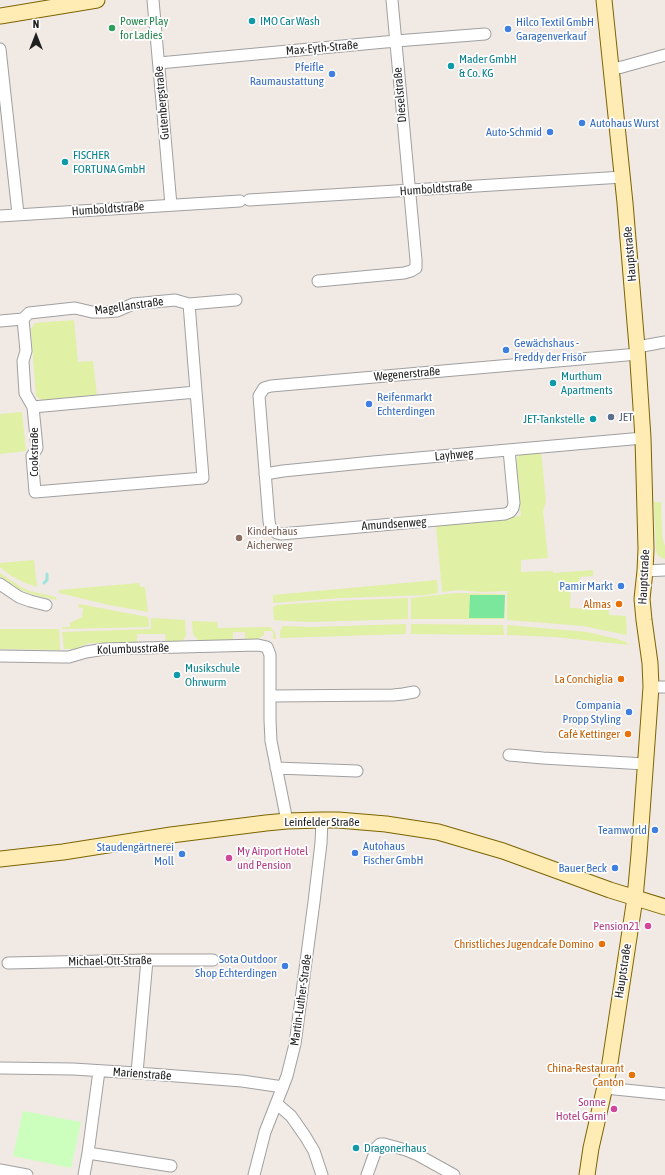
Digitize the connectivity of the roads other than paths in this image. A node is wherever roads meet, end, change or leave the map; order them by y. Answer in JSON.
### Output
{"nodes":[{"id":1,"x":97,"y":0,"type":"edge"},
{"id":2,"x":153,"y":0,"type":"edge"},
{"id":3,"x":392,"y":0,"type":"edge"},
{"id":4,"x":604,"y":0,"type":"edge"},
{"id":5,"x":0,"y":16,"type":"edge"},
{"id":6,"x":486,"y":34,"type":"dead end"},
{"id":7,"x":396,"y":41,"type":"junction"},
{"id":8,"x":0,"y":49,"type":"edge"},
{"id":9,"x":665,"y":56,"type":"edge"},
{"id":10,"x":159,"y":63,"type":"junction"},
{"id":11,"x":611,"y":68,"type":"junction"},
{"id":12,"x":623,"y":177,"type":"junction"},
{"id":13,"x":409,"y":190,"type":"junction"},
{"id":14,"x":171,"y":205,"type":"junction"},
{"id":15,"x":18,"y":214,"type":"junction"},
{"id":16,"x":0,"y":216,"type":"edge"},
{"id":17,"x":318,"y":281,"type":"dead end"},
{"id":18,"x":236,"y":300,"type":"dead end"},
{"id":19,"x":189,"y":304,"type":"junction"},
{"id":20,"x":23,"y":319,"type":"junction"},
{"id":21,"x":0,"y":321,"type":"edge"},
{"id":22,"x":665,"y":342,"type":"edge"},
{"id":23,"x":638,"y":351,"type":"junction"},
{"id":24,"x":196,"y":392,"type":"junction"},
{"id":25,"x":33,"y":407,"type":"junction"},
{"id":26,"x":643,"y":438,"type":"junction"},
{"id":27,"x":509,"y":450,"type":"junction"},
{"id":28,"x":265,"y":474,"type":"junction"},
{"id":29,"x":665,"y":570,"type":"edge"},
{"id":30,"x":645,"y":571,"type":"junction"},
{"id":31,"x":0,"y":584,"type":"edge"},
{"id":32,"x":46,"y":605,"type":"dead end"},
{"id":33,"x":0,"y":656,"type":"edge"},
{"id":34,"x":658,"y":687,"type":"edge"},
{"id":35,"x":414,"y":692,"type":"dead end"},
{"id":36,"x":270,"y":696,"type":"junction"},
{"id":37,"x":509,"y":755,"type":"dead end"},
{"id":38,"x":645,"y":764,"type":"junction"},
{"id":39,"x":276,"y":768,"type":"junction"},
{"id":40,"x":357,"y":771,"type":"dead end"},
{"id":41,"x":322,"y":820,"type":"junction"},
{"id":42,"x":287,"y":821,"type":"junction"},
{"id":43,"x":0,"y":859,"type":"edge"},
{"id":44,"x":635,"y":898,"type":"junction"},
{"id":45,"x":665,"y":907,"type":"edge"},
{"id":46,"x":147,"y":960,"type":"junction"},
{"id":47,"x":213,"y":960,"type":"dead end"},
{"id":48,"x":8,"y":963,"type":"dead end"},
{"id":49,"x":0,"y":1068,"type":"edge"},
{"id":50,"x":99,"y":1071,"type":"junction"},
{"id":51,"x":137,"y":1073,"type":"junction"},
{"id":52,"x":283,"y":1087,"type":"junction"},
{"id":53,"x":605,"y":1088,"type":"junction"},
{"id":54,"x":665,"y":1094,"type":"edge"},
{"id":55,"x":277,"y":1104,"type":"junction"},
{"id":56,"x":88,"y":1153,"type":"junction"},
{"id":57,"x":171,"y":1166,"type":"dead end"},
{"id":58,"x":0,"y":1170,"type":"edge"},
{"id":59,"x":26,"y":1175,"type":"edge"},
{"id":60,"x":84,"y":1175,"type":"edge"},
{"id":61,"x":254,"y":1175,"type":"edge"},
{"id":62,"x":322,"y":1175,"type":"edge"},
{"id":63,"x":368,"y":1175,"type":"edge"},
{"id":64,"x":454,"y":1175,"type":"edge"},
{"id":65,"x":587,"y":1175,"type":"edge"}],
"edges":[{"from":1,"to":5,"type":"main road"},
{"from":2,"to":10,"type":"street","name":"Gutenbergstraße"},
{"from":3,"to":7,"type":"street","name":"Dieselstraße"},
{"from":4,"to":11,"type":"main road","name":"Hauptstraße"},
{"from":6,"to":7,"type":"street","name":"Max-Eyth-Straße"},
{"from":7,"to":10,"type":"street","name":"Max-Eyth-Straße"},
{"from":7,"to":13,"type":"street","name":"Dieselstraße"},
{"from":8,"to":15,"type":"street"},
{"from":9,"to":11,"type":"street"},
{"from":10,"to":14,"type":"street","name":"Gutenbergstraße"},
{"from":11,"to":12,"type":"main road","name":"Hauptstraße"},
{"from":12,"to":13,"type":"street","name":"Humboldtstraße"},
{"from":12,"to":23,"type":"main road","name":"Hauptstraße"},
{"from":13,"to":14,"type":"street","name":"Humboldtstraße"},
{"from":13,"to":17,"type":"street","name":"Dieselstraße"},
{"from":14,"to":15,"type":"street","name":"Humboldtstraße"},
{"from":15,"to":16,"type":"street","name":"Humboldtstraße"},
{"from":18,"to":19,"type":"street","name":"Magellanstraße"},
{"from":19,"to":20,"type":"street","name":"Magellanstraße"},
{"from":19,"to":24,"type":"street"},
{"from":20,"to":21,"type":"street","name":"Magellanstraße"},
{"from":20,"to":25,"type":"street","name":"Cookstraße"},
{"from":22,"to":23,"type":"street","name":"Wegenerstraße"},
{"from":23,"to":26,"type":"main road","name":"Hauptstraße"},
{"from":23,"to":28,"type":"street","name":"Wegenerstraße"},
{"from":24,"to":25,"type":"street"},
{"from":24,"to":25,"type":"street","name":"Cookstraße"},
{"from":26,"to":27,"type":"street","name":"Layhweg"},
{"from":26,"to":30,"type":"main road","name":"Hauptstraße"},
{"from":27,"to":28,"type":"street","name":"Layhweg"},
{"from":27,"to":28,"type":"street","name":"Amundsenweg"},
{"from":29,"to":30,"type":"street"},
{"from":30,"to":34,"type":"main road","name":"Hauptstraße"},
{"from":31,"to":32,"type":"street"},
{"from":33,"to":36,"type":"street","name":"Kolumbusstraße"},
{"from":34,"to":38,"type":"main road","name":"Hauptstraße"},
{"from":35,"to":36,"type":"street"},
{"from":36,"to":39,"type":"street"},
{"from":37,"to":38,"type":"street"},
{"from":38,"to":44,"type":"main road","name":"Hauptstraße"},
{"from":39,"to":40,"type":"street"},
{"from":39,"to":42,"type":"street"},
{"from":41,"to":42,"type":"main road","name":"Leinfelder Straße"},
{"from":41,"to":44,"type":"main road","name":"Leinfelder Straße"},
{"from":41,"to":52,"type":"street","name":"Martin-Luther-Straße"},
{"from":42,"to":43,"type":"main road","name":"Leinfelder Straße"},
{"from":44,"to":45,"type":"main road","name":"Leinfelder Straße"},
{"from":44,"to":53,"type":"main road","name":"Hauptstraße"},
{"from":46,"to":47,"type":"street","name":"Michael-Ott-Straße"},
{"from":46,"to":48,"type":"street","name":"Michael-Ott-Straße"},
{"from":46,"to":51,"type":"street"},
{"from":49,"to":50,"type":"street","name":"Marienstraße"},
{"from":50,"to":51,"type":"street","name":"Marienstraße"},
{"from":50,"to":56,"type":"street"},
{"from":51,"to":52,"type":"street","name":"Marienstraße"},
{"from":52,"to":55,"type":"street","name":"Martin-Luther-Straße"},
{"from":53,"to":54,"type":"street"},
{"from":53,"to":65,"type":"main road","name":"Hauptstraße"},
{"from":55,"to":61,"type":"street","name":"Martin-Luther-Straße"},
{"from":55,"to":62,"type":"street"},
{"from":56,"to":57,"type":"street"},
{"from":56,"to":60,"type":"street"},
{"from":58,"to":59,"type":"street"},
{"from":63,"to":64,"type":"street"}]}
